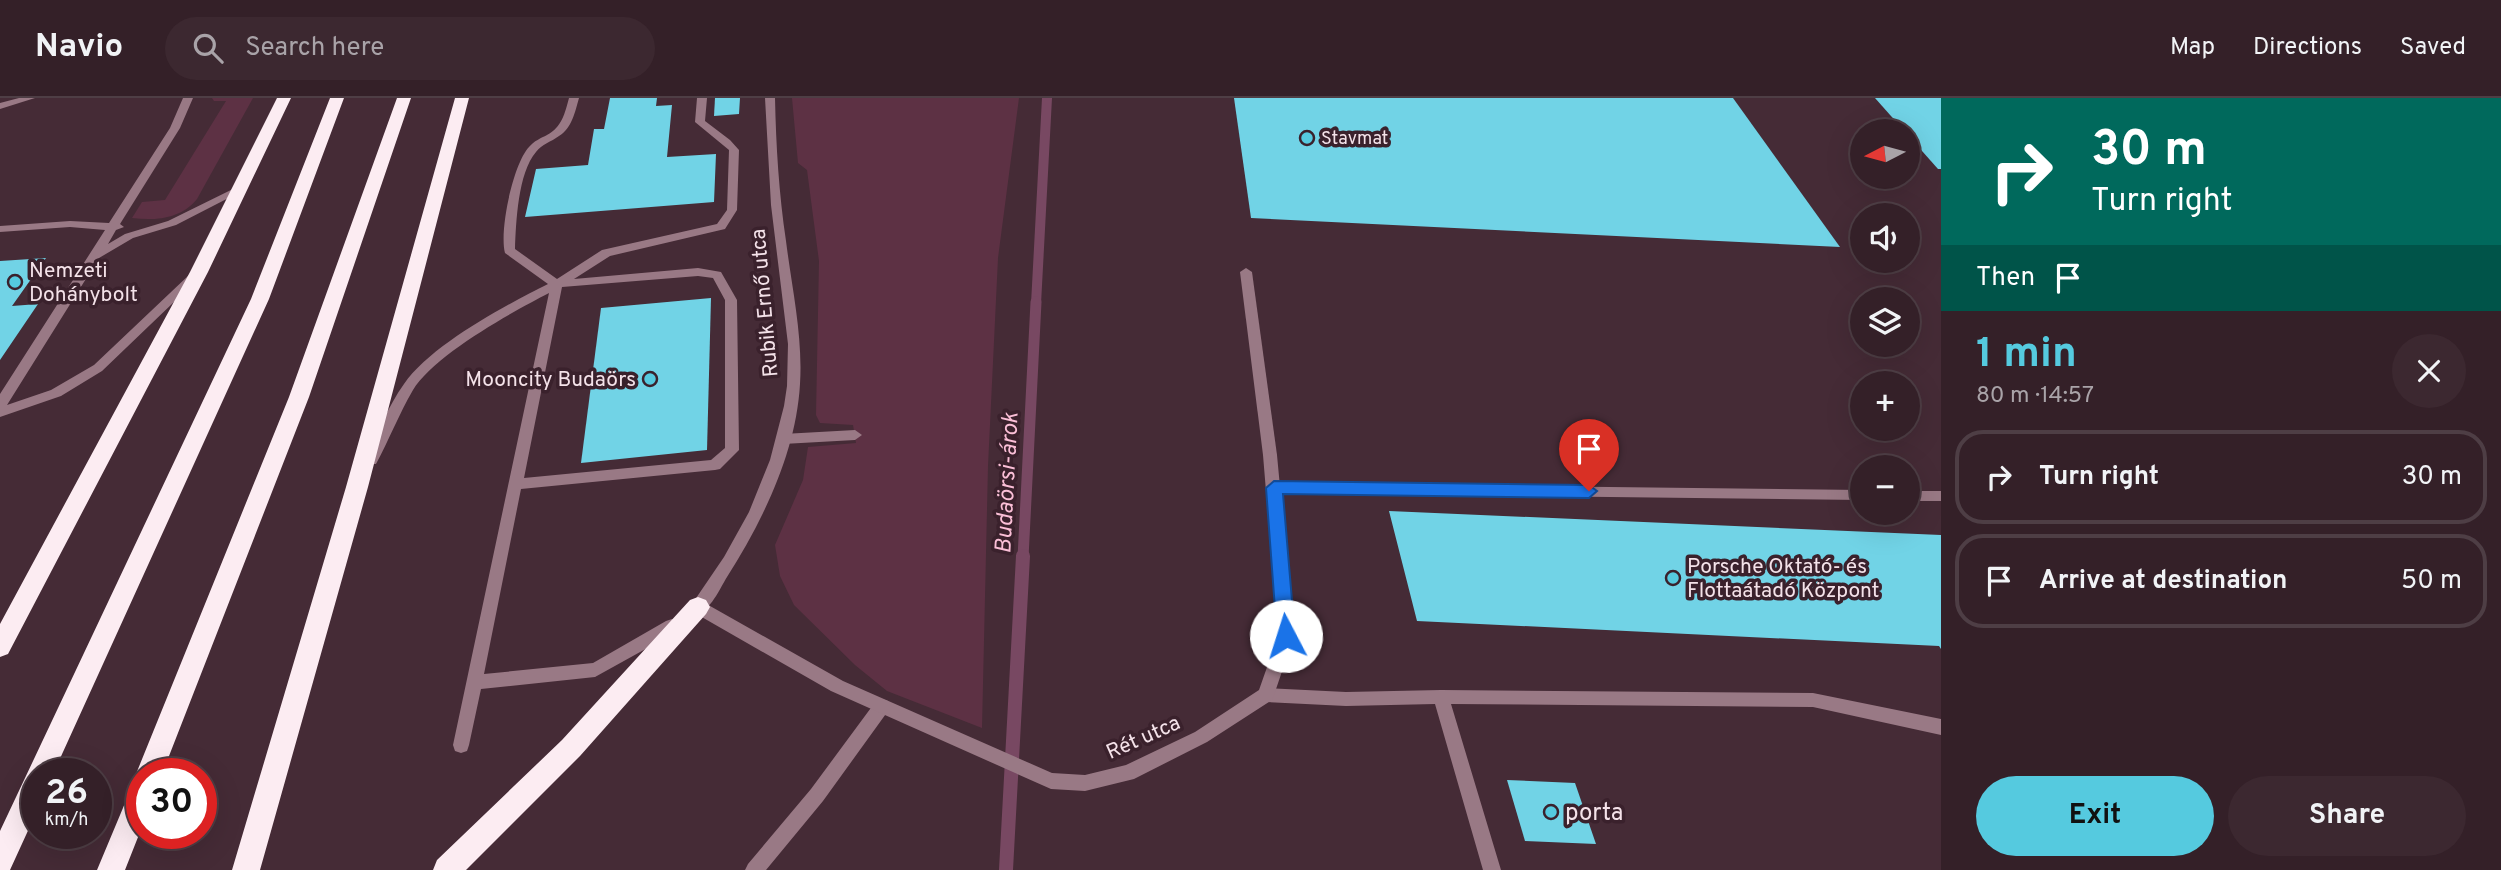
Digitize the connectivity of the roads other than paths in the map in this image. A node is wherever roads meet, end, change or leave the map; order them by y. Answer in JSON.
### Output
{"nodes":[{"id":1,"x":30,"y":98,"type":"edge"},
{"id":2,"x":188,"y":98,"type":"edge"},
{"id":3,"x":284,"y":98,"type":"edge"},
{"id":4,"x":337,"y":98,"type":"edge"},
{"id":5,"x":404,"y":98,"type":"edge"},
{"id":6,"x":462,"y":98,"type":"edge"},
{"id":7,"x":574,"y":98,"type":"edge"},
{"id":8,"x":702,"y":98,"type":"edge"},
{"id":9,"x":769,"y":98,"type":"edge"},
{"id":10,"x":4,"y":107,"type":"edge"},
{"id":11,"x":242,"y":189,"type":"junction"},
{"id":12,"x":112,"y":226,"type":"junction"},
{"id":13,"x":158,"y":228,"type":"junction"},
{"id":14,"x":0,"y":229,"type":"edge"},
{"id":15,"x":92,"y":259,"type":"junction"},
{"id":16,"x":199,"y":272,"type":"junction"},
{"id":17,"x":1246,"y":272,"type":"dead end"},
{"id":18,"x":557,"y":284,"type":"junction"},
{"id":19,"x":0,"y":405,"type":"edge"},
{"id":20,"x":0,"y":412,"type":"edge"},
{"id":21,"x":855,"y":435,"type":"dead end"},
{"id":22,"x":783,"y":439,"type":"junction"},
{"id":23,"x":518,"y":484,"type":"junction"},
{"id":24,"x":357,"y":487,"type":"junction"},
{"id":25,"x":1274,"y":488,"type":"junction"},
{"id":26,"x":1850,"y":495,"type":"edge"},
{"id":27,"x":1920,"y":496,"type":"edge"},
{"id":28,"x":1941,"y":496,"type":"edge"},
{"id":29,"x":698,"y":607,"type":"junction"},
{"id":30,"x":0,"y":647,"type":"edge"},
{"id":31,"x":475,"y":682,"type":"junction"},
{"id":32,"x":1266,"y":695,"type":"junction"},
{"id":33,"x":1441,"y":697,"type":"junction"},
{"id":34,"x":882,"y":706,"type":"junction"},
{"id":35,"x":1941,"y":727,"type":"edge"},
{"id":36,"x":461,"y":746,"type":"dead end"},
{"id":37,"x":47,"y":758,"type":"edge"},
{"id":38,"x":155,"y":758,"type":"edge"},
{"id":39,"x":21,"y":816,"type":"edge"},
{"id":40,"x":126,"y":833,"type":"edge"},
{"id":41,"x":0,"y":861,"type":"edge"},
{"id":42,"x":111,"y":870,"type":"edge"},
{"id":43,"x":246,"y":870,"type":"edge"},
{"id":44,"x":447,"y":870,"type":"edge"},
{"id":45,"x":754,"y":870,"type":"edge"},
{"id":46,"x":1492,"y":870,"type":"edge"}],
"edges":[{"from":1,"to":10,"type":"street"},
{"from":2,"to":12,"type":"street"},
{"from":3,"to":11,"type":"highway"},
{"from":4,"to":37,"type":"highway"},
{"from":5,"to":38,"type":"highway"},
{"from":6,"to":24,"type":"highway"},
{"from":7,"to":18,"type":"street"},
{"from":8,"to":18,"type":"street"},
{"from":9,"to":22,"type":"street","name":"Rubik Ernő utca"},
{"from":11,"to":13,"type":"street"},
{"from":11,"to":16,"type":"highway"},
{"from":12,"to":13,"type":"street"},
{"from":12,"to":14,"type":"street"},
{"from":12,"to":15,"type":"street"},
{"from":13,"to":15,"type":"street"},
{"from":15,"to":19,"type":"street"},
{"from":16,"to":20,"type":"street"},
{"from":16,"to":30,"type":"highway"},
{"from":17,"to":25,"type":"street"},
{"from":18,"to":23,"type":"street"},
{"from":18,"to":23,"type":"street"},
{"from":18,"to":24,"type":"street"},
{"from":21,"to":22,"type":"street"},
{"from":22,"to":29,"type":"street","name":"Rubik Ernő utca"},
{"from":23,"to":31,"type":"street"},
{"from":24,"to":43,"type":"highway"},
{"from":25,"to":26,"type":"street"},
{"from":25,"to":32,"type":"street"},
{"from":27,"to":28,"type":"street"},
{"from":29,"to":31,"type":"street","name":"Rubik Ernő utca"},
{"from":29,"to":34,"type":"street","name":"Rét utca"},
{"from":29,"to":44,"type":"highway"},
{"from":31,"to":36,"type":"street"},
{"from":32,"to":33,"type":"street"},
{"from":32,"to":34,"type":"street","name":"Rét utca"},
{"from":33,"to":35,"type":"street"},
{"from":33,"to":46,"type":"street"},
{"from":34,"to":45,"type":"street"},
{"from":39,"to":41,"type":"highway"},
{"from":40,"to":42,"type":"highway"}]}
